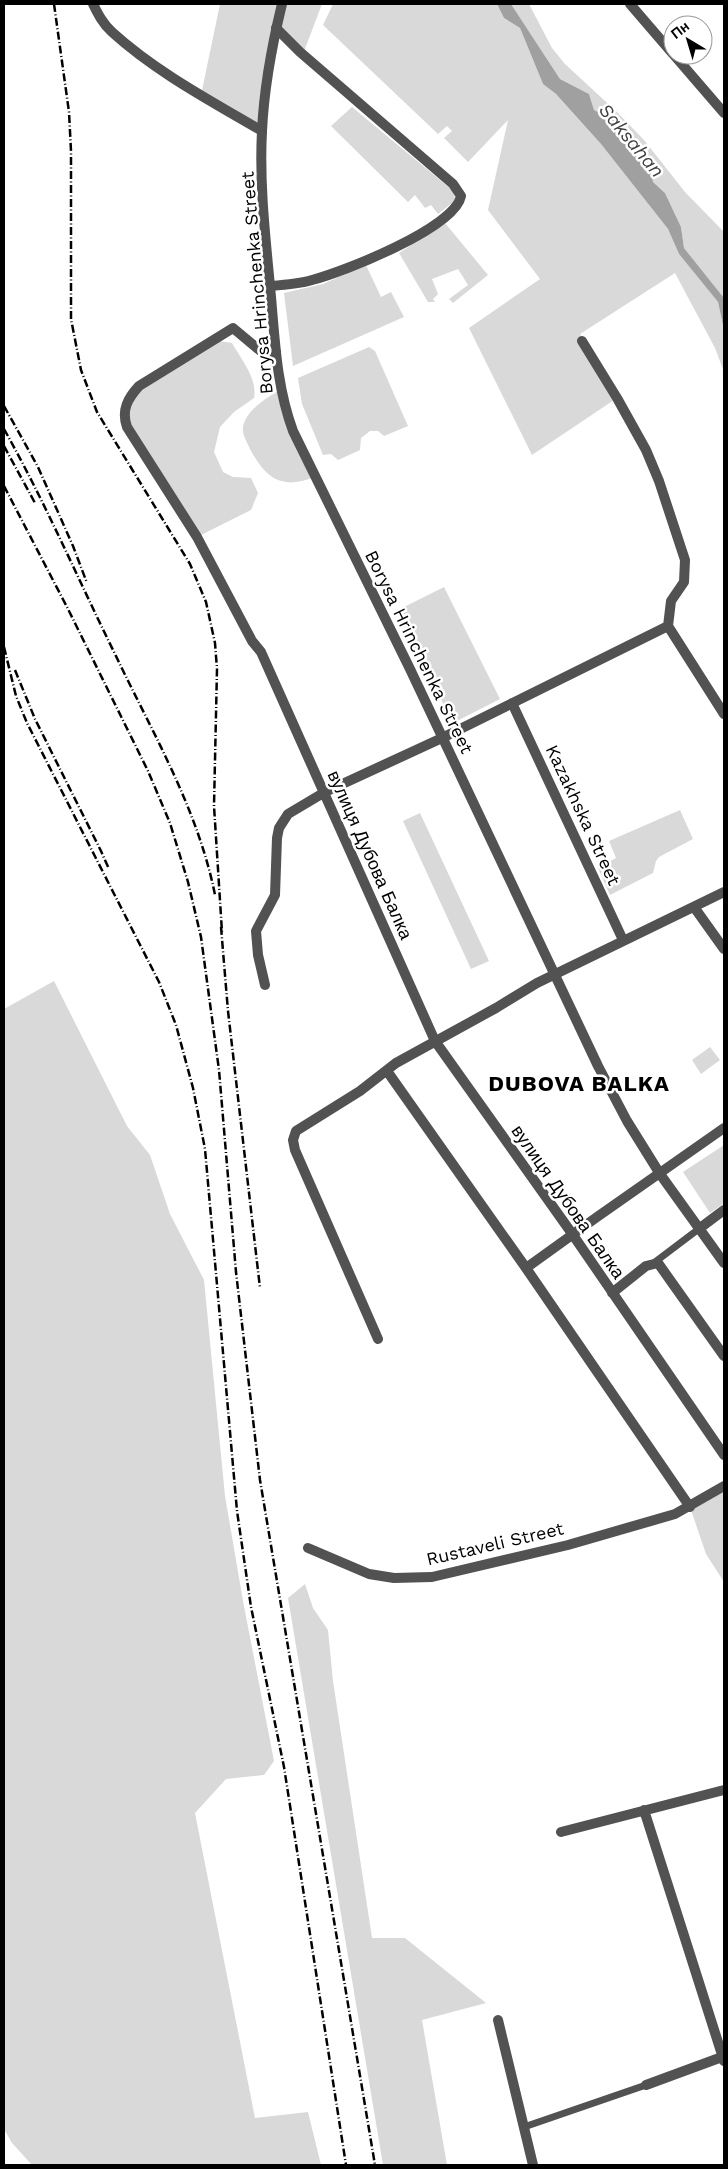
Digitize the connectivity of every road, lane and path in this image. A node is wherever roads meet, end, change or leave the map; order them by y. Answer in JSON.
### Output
{"nodes":[{"id":1,"x":93,"y":4,"type":"edge"},
{"id":2,"x":282,"y":4,"type":"edge"},
{"id":3,"x":630,"y":4,"type":"edge"},
{"id":4,"x":276,"y":28,"type":"junction"},
{"id":5,"x":663,"y":42,"type":"edge"},
{"id":6,"x":683,"y":65,"type":"edge"},
{"id":7,"x":724,"y":113,"type":"edge"},
{"id":8,"x":262,"y":131,"type":"junction"},
{"id":9,"x":270,"y":286,"type":"junction"},
{"id":10,"x":582,"y":341,"type":"dead end"},
{"id":11,"x":276,"y":352,"type":"junction"},
{"id":12,"x":668,"y":626,"type":"junction"},
{"id":13,"x":512,"y":703,"type":"junction"},
{"id":14,"x":724,"y":714,"type":"edge"},
{"id":15,"x":442,"y":738,"type":"junction"},
{"id":16,"x":325,"y":792,"type":"junction"},
{"id":17,"x":724,"y":892,"type":"edge"},
{"id":18,"x":694,"y":907,"type":"junction"},
{"id":19,"x":623,"y":940,"type":"junction"},
{"id":20,"x":724,"y":949,"type":"edge"},
{"id":21,"x":554,"y":974,"type":"junction"},
{"id":22,"x":265,"y":985,"type":"dead end"},
{"id":23,"x":435,"y":1041,"type":"junction"},
{"id":24,"x":387,"y":1071,"type":"junction"},
{"id":25,"x":724,"y":1128,"type":"edge"},
{"id":26,"x":660,"y":1174,"type":"junction"},
{"id":27,"x":724,"y":1210,"type":"edge"},
{"id":28,"x":700,"y":1228,"type":"junction"},
{"id":29,"x":573,"y":1235,"type":"junction"},
{"id":30,"x":655,"y":1262,"type":"junction"},
{"id":31,"x":724,"y":1263,"type":"edge"},
{"id":32,"x":526,"y":1268,"type":"junction"},
{"id":33,"x":612,"y":1293,"type":"junction"},
{"id":34,"x":378,"y":1339,"type":"dead end"},
{"id":35,"x":724,"y":1356,"type":"edge"},
{"id":36,"x":724,"y":1454,"type":"edge"},
{"id":37,"x":724,"y":1486,"type":"edge"},
{"id":38,"x":690,"y":1507,"type":"junction"},
{"id":39,"x":308,"y":1548,"type":"dead end"},
{"id":40,"x":724,"y":1790,"type":"edge"},
{"id":41,"x":644,"y":1810,"type":"junction"},
{"id":42,"x":561,"y":1832,"type":"dead end"},
{"id":43,"x":498,"y":2020,"type":"dead end"},
{"id":44,"x":723,"y":2059,"type":"edge"},
{"id":45,"x":646,"y":2085,"type":"joint"},
{"id":46,"x":524,"y":2127,"type":"junction"},
{"id":47,"x":533,"y":2165,"type":"edge"}],
"edges":[{"from":1,"to":8,"type":"street"},
{"from":2,"to":4,"type":"street","name":"Borysa Hrinchenka Street"},
{"from":3,"to":5,"type":"street"},
{"from":4,"to":8,"type":"street","name":"Borysa Hrinchenka Street"},
{"from":4,"to":9,"type":"street"},
{"from":6,"to":7,"type":"street"},
{"from":8,"to":9,"type":"street","name":"Borysa Hrinchenka Street"},
{"from":9,"to":11,"type":"street","name":"Borysa Hrinchenka Street"},
{"from":10,"to":12,"type":"street"},
{"from":11,"to":15,"type":"street","name":"Borysa Hrinchenka Street"},
{"from":11,"to":16,"type":"street","name":"вулиця Дубова Балка"},
{"from":12,"to":13,"type":"street"},
{"from":12,"to":14,"type":"street"},
{"from":13,"to":15,"type":"street"},
{"from":13,"to":19,"type":"street","name":"Kazakhska Street"},
{"from":15,"to":16,"type":"street"},
{"from":15,"to":21,"type":"street","name":"Borysa Hrinchenka Street"},
{"from":16,"to":22,"type":"street"},
{"from":16,"to":23,"type":"street","name":"вулиця Дубова Балка"},
{"from":17,"to":18,"type":"street"},
{"from":18,"to":19,"type":"street"},
{"from":18,"to":20,"type":"street"},
{"from":19,"to":21,"type":"street"},
{"from":21,"to":23,"type":"street"},
{"from":21,"to":26,"type":"street","name":"Borysa Hrinchenka Street"},
{"from":23,"to":24,"type":"street"},
{"from":23,"to":29,"type":"street","name":"вулиця Дубова Балка"},
{"from":24,"to":32,"type":"street"},
{"from":24,"to":34,"type":"street"},
{"from":25,"to":26,"type":"street"},
{"from":26,"to":28,"type":"street","name":"Borysa Hrinchenka Street"},
{"from":26,"to":29,"type":"street"},
{"from":27,"to":28,"type":"street"},
{"from":28,"to":30,"type":"street"},
{"from":28,"to":31,"type":"street","name":"Borysa Hrinchenka Street"},
{"from":29,"to":32,"type":"street"},
{"from":29,"to":33,"type":"street","name":"вулиця Дубова Балка"},
{"from":30,"to":33,"type":"street"},
{"from":30,"to":35,"type":"street"},
{"from":32,"to":38,"type":"street"},
{"from":33,"to":36,"type":"street","name":"вулиця Дубова Балка"},
{"from":37,"to":38,"type":"street","name":"Rustaveli Street"},
{"from":38,"to":39,"type":"street","name":"Rustaveli Street"},
{"from":40,"to":41,"type":"street"},
{"from":41,"to":42,"type":"street"},
{"from":41,"to":44,"type":"street"},
{"from":43,"to":46,"type":"street"},
{"from":44,"to":45,"type":"street"},
{"from":45,"to":46,"type":"street"},
{"from":46,"to":47,"type":"street"}]}
